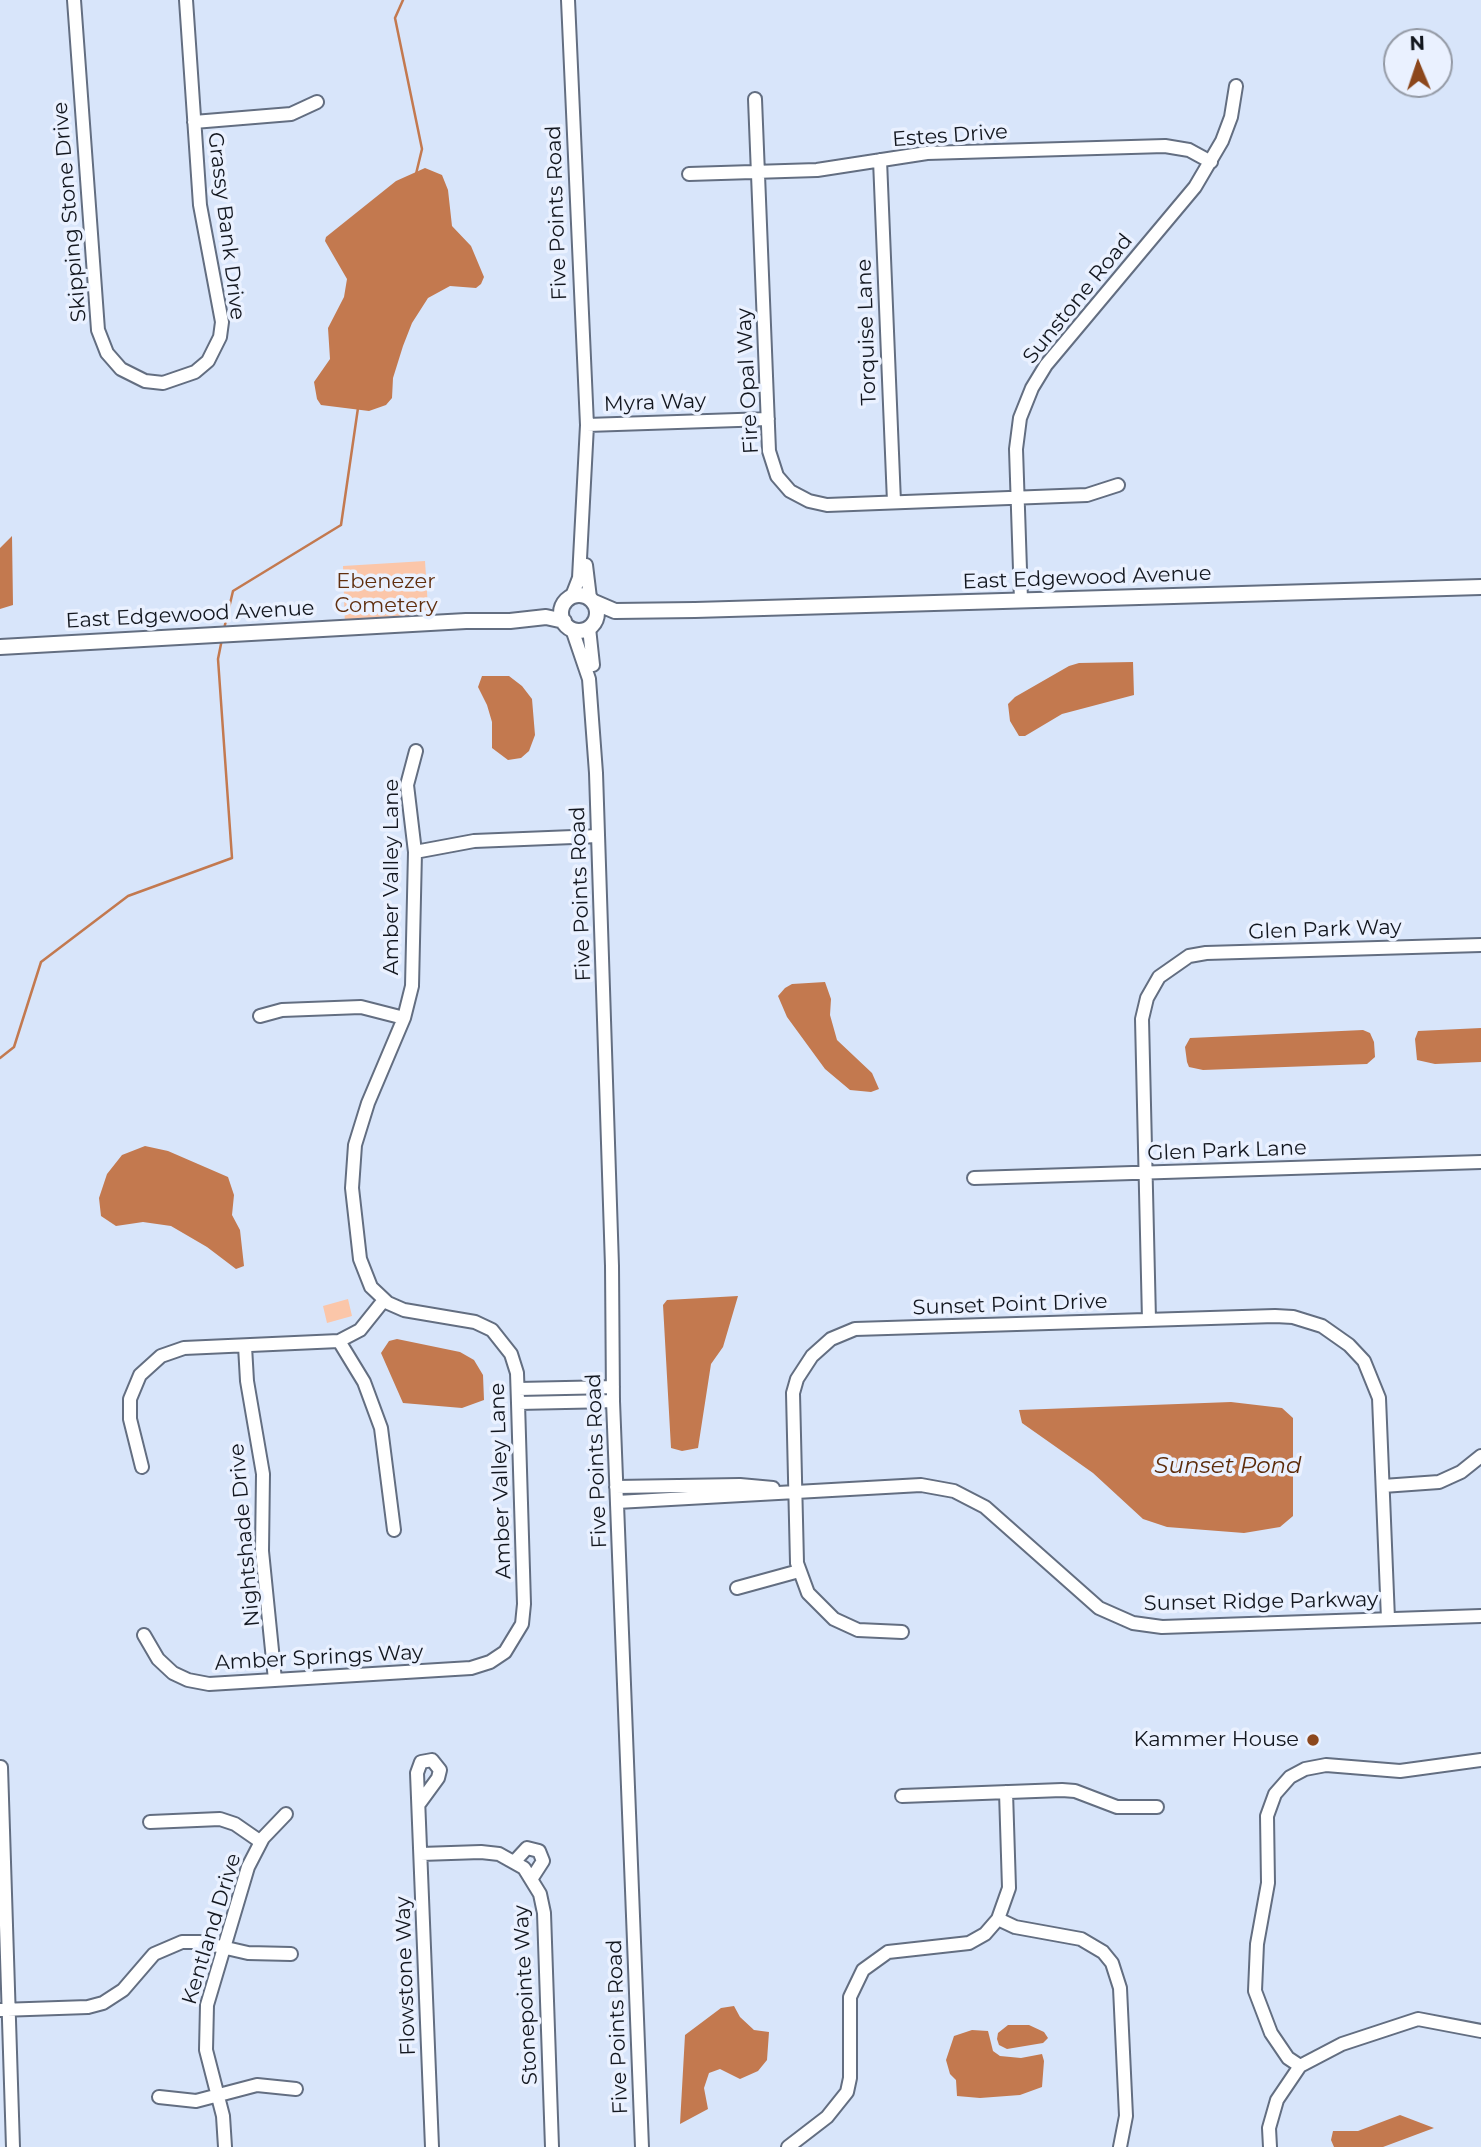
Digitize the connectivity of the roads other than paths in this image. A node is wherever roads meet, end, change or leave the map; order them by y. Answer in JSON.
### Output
{"nodes":[{"id":1,"x":74,"y":0,"type":"edge"},
{"id":2,"x":186,"y":0,"type":"edge"},
{"id":3,"x":568,"y":0,"type":"edge"},
{"id":4,"x":1236,"y":86,"type":"dead end"},
{"id":5,"x":755,"y":99,"type":"dead end"},
{"id":6,"x":317,"y":102,"type":"dead end"},
{"id":7,"x":194,"y":122,"type":"junction"},
{"id":8,"x":880,"y":160,"type":"junction"},
{"id":9,"x":1211,"y":162,"type":"junction"},
{"id":10,"x":759,"y":171,"type":"junction"},
{"id":11,"x":689,"y":174,"type":"dead end"},
{"id":12,"x":163,"y":383,"type":"joint"},
{"id":13,"x":768,"y":419,"type":"junction"},
{"id":14,"x":587,"y":425,"type":"junction"},
{"id":15,"x":1118,"y":485,"type":"dead end"},
{"id":16,"x":1018,"y":498,"type":"junction"},
{"id":17,"x":894,"y":502,"type":"junction"},
{"id":18,"x":1481,"y":587,"type":"edge"},
{"id":19,"x":568,"y":600,"type":"junction"},
{"id":20,"x":592,"y":600,"type":"junction"},
{"id":21,"x":1021,"y":600,"type":"junction"},
{"id":22,"x":695,"y":610,"type":"junction"},
{"id":23,"x":466,"y":621,"type":"junction"},
{"id":24,"x":568,"y":625,"type":"junction"},
{"id":25,"x":591,"y":626,"type":"junction"},
{"id":26,"x":0,"y":647,"type":"edge"},
{"id":27,"x":416,"y":751,"type":"dead end"},
{"id":28,"x":596,"y":772,"type":"junction"},
{"id":29,"x":598,"y":836,"type":"junction"},
{"id":30,"x":415,"y":852,"type":"junction"},
{"id":31,"x":1481,"y":944,"type":"edge"},
{"id":32,"x":260,"y":1016,"type":"dead end"},
{"id":33,"x":404,"y":1018,"type":"junction"},
{"id":34,"x":1481,"y":1162,"type":"edge"},
{"id":35,"x":1146,"y":1173,"type":"junction"},
{"id":36,"x":974,"y":1178,"type":"dead end"},
{"id":37,"x":384,"y":1300,"type":"junction"},
{"id":38,"x":1149,"y":1320,"type":"junction"},
{"id":39,"x":339,"y":1341,"type":"junction"},
{"id":40,"x":245,"y":1346,"type":"junction"},
{"id":41,"x":613,"y":1394,"type":"junction"},
{"id":42,"x":518,"y":1396,"type":"junction"},
{"id":43,"x":1481,"y":1456,"type":"edge"},
{"id":44,"x":142,"y":1467,"type":"dead end"},
{"id":45,"x":1384,"y":1486,"type":"junction"},
{"id":46,"x":616,"y":1487,"type":"junction"},
{"id":47,"x":794,"y":1490,"type":"junction"},
{"id":48,"x":617,"y":1502,"type":"junction"},
{"id":49,"x":394,"y":1530,"type":"dead end"},
{"id":50,"x":799,"y":1571,"type":"junction"},
{"id":51,"x":737,"y":1588,"type":"dead end"},
{"id":52,"x":1481,"y":1616,"type":"edge"},
{"id":53,"x":1388,"y":1619,"type":"junction"},
{"id":54,"x":902,"y":1632,"type":"dead end"},
{"id":55,"x":144,"y":1635,"type":"dead end"},
{"id":56,"x":510,"y":1646,"type":"joint"},
{"id":57,"x":275,"y":1680,"type":"junction"},
{"id":58,"x":1481,"y":1760,"type":"edge"},
{"id":59,"x":1,"y":1767,"type":"edge"},
{"id":60,"x":1006,"y":1792,"type":"junction"},
{"id":61,"x":902,"y":1796,"type":"dead end"},
{"id":62,"x":419,"y":1804,"type":"dead end"},
{"id":63,"x":1157,"y":1807,"type":"dead end"},
{"id":64,"x":286,"y":1814,"type":"dead end"},
{"id":65,"x":150,"y":1822,"type":"dead end"},
{"id":66,"x":1,"y":1825,"type":"edge"},
{"id":67,"x":261,"y":1842,"type":"junction"},
{"id":68,"x":421,"y":1854,"type":"junction"},
{"id":69,"x":515,"y":1861,"type":"junction"},
{"id":70,"x":532,"y":1878,"type":"junction"},
{"id":71,"x":998,"y":1919,"type":"junction"},
{"id":72,"x":223,"y":1948,"type":"junction"},
{"id":73,"x":291,"y":1954,"type":"dead end"},
{"id":74,"x":4,"y":2010,"type":"edge"},
{"id":75,"x":1481,"y":2031,"type":"edge"},
{"id":76,"x":1300,"y":2066,"type":"junction"},
{"id":77,"x":296,"y":2089,"type":"dead end"},
{"id":78,"x":218,"y":2095,"type":"junction"},
{"id":79,"x":159,"y":2097,"type":"dead end"},
{"id":80,"x":801,"y":2137,"type":"junction"},
{"id":81,"x":13,"y":2147,"type":"edge"},
{"id":82,"x":225,"y":2147,"type":"edge"},
{"id":83,"x":432,"y":2147,"type":"edge"},
{"id":84,"x":552,"y":2147,"type":"edge"},
{"id":85,"x":642,"y":2147,"type":"edge"},
{"id":86,"x":788,"y":2147,"type":"edge"},
{"id":87,"x":811,"y":2147,"type":"edge"},
{"id":88,"x":1120,"y":2147,"type":"edge"},
{"id":89,"x":1270,"y":2147,"type":"edge"}],
"edges":[{"from":1,"to":12,"type":"street","name":"Skipping Stone Drive"},
{"from":2,"to":7,"type":"street","name":"Grassy Bank Drive"},
{"from":3,"to":14,"type":"street","name":"Five Points Road"},
{"from":4,"to":9,"type":"street","name":"Sunstone Road"},
{"from":5,"to":10,"type":"street","name":"Fire Opal Way"},
{"from":6,"to":7,"type":"street"},
{"from":7,"to":12,"type":"street","name":"Grassy Bank Drive"},
{"from":8,"to":9,"type":"street","name":"Estes Drive"},
{"from":8,"to":10,"type":"street","name":"Estes Drive"},
{"from":8,"to":17,"type":"street","name":"Torquise Lane"},
{"from":9,"to":16,"type":"street","name":"Sunstone Road"},
{"from":10,"to":11,"type":"street","name":"Estes Drive"},
{"from":10,"to":13,"type":"street","name":"Fire Opal Way"},
{"from":13,"to":14,"type":"street","name":"Myra Way"},
{"from":13,"to":17,"type":"street","name":"Fire Opal Way"},
{"from":14,"to":19,"type":"street"},
{"from":14,"to":20,"type":"street"},
{"from":15,"to":16,"type":"street","name":"Fire Opal Way"},
{"from":16,"to":17,"type":"street","name":"Fire Opal Way"},
{"from":16,"to":21,"type":"street","name":"Sunstone Road"},
{"from":18,"to":21,"type":"main road","name":"East Edgewood Avenue"},
{"from":19,"to":20,"type":"main road","name":"East Edgewood Avenue"},
{"from":19,"to":23,"type":"main road","name":"East Edgewood Avenue"},
{"from":19,"to":24,"type":"main road"},
{"from":20,"to":22,"type":"main road","name":"East Edgewood Avenue"},
{"from":20,"to":25,"type":"main road"},
{"from":21,"to":22,"type":"main road","name":"East Edgewood Avenue"},
{"from":22,"to":25,"type":"main road","name":"East Edgewood Avenue"},
{"from":23,"to":24,"type":"main road","name":"East Edgewood Avenue"},
{"from":23,"to":26,"type":"main road","name":"East Edgewood Avenue"},
{"from":24,"to":25,"type":"main road","name":"East Edgewood Avenue"},
{"from":24,"to":28,"type":"street"},
{"from":25,"to":28,"type":"street"},
{"from":27,"to":30,"type":"street","name":"Amber Valley Lane"},
{"from":28,"to":29,"type":"street","name":"Five Points Road"},
{"from":29,"to":30,"type":"street"},
{"from":29,"to":41,"type":"street","name":"Five Points Road"},
{"from":30,"to":33,"type":"street","name":"Amber Valley Lane"},
{"from":31,"to":35,"type":"street","name":"Glen Park Way"},
{"from":32,"to":33,"type":"street"},
{"from":33,"to":37,"type":"street","name":"Amber Valley Lane"},
{"from":34,"to":35,"type":"street","name":"Glen Park Lane"},
{"from":35,"to":36,"type":"street","name":"Glen Park Lane"},
{"from":35,"to":38,"type":"street"},
{"from":37,"to":39,"type":"street"},
{"from":37,"to":42,"type":"street","name":"Amber Valley Lane"},
{"from":38,"to":45,"type":"street","name":"Sunset Point Drive"},
{"from":38,"to":47,"type":"street","name":"Sunset Point Drive"},
{"from":39,"to":40,"type":"street"},
{"from":39,"to":49,"type":"street"},
{"from":40,"to":44,"type":"street"},
{"from":40,"to":57,"type":"street","name":"Nightshade Drive"},
{"from":41,"to":42,"type":"street"},
{"from":41,"to":46,"type":"street","name":"Five Points Road"},
{"from":42,"to":56,"type":"street","name":"Amber Valley Lane"},
{"from":43,"to":45,"type":"street"},
{"from":45,"to":53,"type":"street","name":"Sunset Point Drive"},
{"from":46,"to":47,"type":"street","name":"Sunset Ridge Parkway"},
{"from":46,"to":48,"type":"street","name":"Five Points Road"},
{"from":47,"to":48,"type":"street","name":"Sunset Ridge Parkway"},
{"from":47,"to":50,"type":"street","name":"Sunset Point Drive"},
{"from":47,"to":53,"type":"street","name":"Sunset Ridge Parkway"},
{"from":48,"to":85,"type":"street","name":"Five Points Road"},
{"from":50,"to":51,"type":"street"},
{"from":50,"to":54,"type":"street"},
{"from":52,"to":53,"type":"street","name":"Sunset Ridge Parkway"},
{"from":55,"to":57,"type":"street","name":"Amber Springs Way"},
{"from":56,"to":57,"type":"street","name":"Amber Springs Way"},
{"from":58,"to":76,"type":"street"},
{"from":59,"to":66,"type":"street"},
{"from":60,"to":61,"type":"street"},
{"from":60,"to":63,"type":"street"},
{"from":60,"to":71,"type":"street"},
{"from":62,"to":68,"type":"street","name":"Flowstone Way"},
{"from":64,"to":67,"type":"street","name":"Kentland Drive"},
{"from":65,"to":67,"type":"street"},
{"from":66,"to":74,"type":"street"},
{"from":67,"to":72,"type":"street","name":"Kentland Drive"},
{"from":68,"to":69,"type":"street"},
{"from":68,"to":83,"type":"street","name":"Flowstone Way"},
{"from":69,"to":70,"type":"street","name":"Stonepointe Way"},
{"from":69,"to":70,"type":"street"},
{"from":70,"to":84,"type":"street","name":"Stonepointe Way"},
{"from":71,"to":80,"type":"street"},
{"from":71,"to":88,"type":"street"},
{"from":72,"to":73,"type":"street"},
{"from":72,"to":74,"type":"street"},
{"from":72,"to":78,"type":"street","name":"Kentland Drive"},
{"from":74,"to":81,"type":"street"},
{"from":75,"to":76,"type":"street"},
{"from":76,"to":89,"type":"street"},
{"from":77,"to":78,"type":"street"},
{"from":78,"to":79,"type":"street"},
{"from":78,"to":82,"type":"street","name":"Kentland Drive"},
{"from":80,"to":86,"type":"street"},
{"from":80,"to":87,"type":"street"}]}
